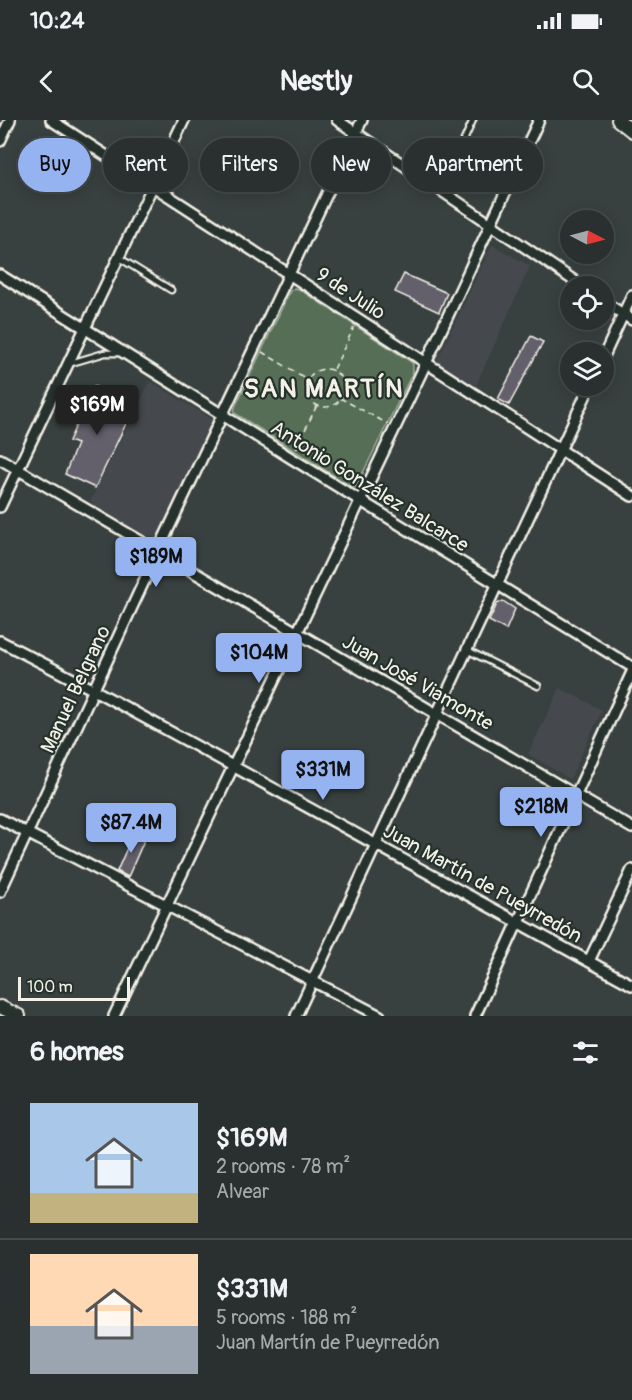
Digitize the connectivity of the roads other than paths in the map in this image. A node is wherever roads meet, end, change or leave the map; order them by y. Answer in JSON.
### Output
{"nodes":[{"id":1,"x":10,"y":120,"type":"edge"},
{"id":2,"x":51,"y":120,"type":"edge"},
{"id":3,"x":184,"y":120,"type":"edge"},
{"id":4,"x":337,"y":120,"type":"edge"},
{"id":5,"x":362,"y":120,"type":"edge"},
{"id":6,"x":472,"y":120,"type":"edge"},
{"id":7,"x":539,"y":120,"type":"edge"},
{"id":8,"x":618,"y":120,"type":"edge"},
{"id":9,"x":632,"y":130,"type":"edge"},
{"id":10,"x":356,"y":134,"type":"junction"},
{"id":11,"x":175,"y":138,"type":"edge"},
{"id":12,"x":464,"y":138,"type":"edge"},
{"id":13,"x":0,"y":141,"type":"edge"},
{"id":14,"x":103,"y":154,"type":"edge"},
{"id":15,"x":403,"y":166,"type":"edge"},
{"id":16,"x":149,"y":192,"type":"edge"},
{"id":17,"x":161,"y":192,"type":"edge"},
{"id":18,"x":441,"y":192,"type":"edge"},
{"id":19,"x":490,"y":225,"type":"junction"},
{"id":20,"x":118,"y":257,"type":"junction"},
{"id":21,"x":290,"y":274,"type":"junction"},
{"id":22,"x":0,"y":275,"type":"edge"},
{"id":23,"x":567,"y":276,"type":"edge"},
{"id":24,"x":171,"y":290,"type":"dead end"},
{"id":25,"x":632,"y":295,"type":"edge"},
{"id":26,"x":614,"y":308,"type":"edge"},
{"id":27,"x":623,"y":314,"type":"junction"},
{"id":28,"x":632,"y":320,"type":"edge"},
{"id":29,"x":85,"y":328,"type":"junction"},
{"id":30,"x":610,"y":342,"type":"edge"},
{"id":31,"x":122,"y":353,"type":"junction"},
{"id":32,"x":426,"y":363,"type":"junction"},
{"id":33,"x":68,"y":364,"type":"junction"},
{"id":34,"x":585,"y":396,"type":"edge"},
{"id":35,"x":223,"y":416,"type":"junction"},
{"id":36,"x":561,"y":449,"type":"junction"},
{"id":37,"x":0,"y":459,"type":"edge"},
{"id":38,"x":18,"y":469,"type":"junction"},
{"id":39,"x":632,"y":496,"type":"edge"},
{"id":40,"x":359,"y":500,"type":"junction"},
{"id":41,"x":0,"y":507,"type":"edge"},
{"id":42,"x":158,"y":551,"type":"junction"},
{"id":43,"x":497,"y":585,"type":"junction"},
{"id":44,"x":298,"y":633,"type":"junction"},
{"id":45,"x":0,"y":641,"type":"edge"},
{"id":46,"x":467,"y":650,"type":"junction"},
{"id":47,"x":632,"y":667,"type":"edge"},
{"id":48,"x":632,"y":672,"type":"edge"},
{"id":49,"x":538,"y":686,"type":"dead end"},
{"id":50,"x":94,"y":690,"type":"junction"},
{"id":51,"x":437,"y":714,"type":"junction"},
{"id":52,"x":234,"y":768,"type":"junction"},
{"id":53,"x":575,"y":795,"type":"junction"},
{"id":54,"x":0,"y":819,"type":"edge"},
{"id":55,"x":632,"y":828,"type":"edge"},
{"id":56,"x":27,"y":834,"type":"junction"},
{"id":57,"x":376,"y":844,"type":"junction"},
{"id":58,"x":632,"y":870,"type":"edge"},
{"id":59,"x":0,"y":892,"type":"edge"},
{"id":60,"x":167,"y":906,"type":"junction"},
{"id":61,"x":518,"y":922,"type":"junction"},
{"id":62,"x":589,"y":961,"type":"junction"},
{"id":63,"x":312,"y":980,"type":"junction"},
{"id":64,"x":632,"y":985,"type":"edge"},
{"id":65,"x":0,"y":1007,"type":"edge"},
{"id":66,"x":19,"y":1016,"type":"edge"},
{"id":67,"x":114,"y":1016,"type":"edge"},
{"id":68,"x":296,"y":1016,"type":"edge"},
{"id":69,"x":380,"y":1016,"type":"edge"},
{"id":70,"x":475,"y":1016,"type":"edge"}],
"edges":[{"from":1,"to":13,"type":"street"},
{"from":2,"to":14,"type":"street","name":"9 de Julio"},
{"from":3,"to":11,"type":"street"},
{"from":4,"to":10,"type":"street"},
{"from":5,"to":10,"type":"street","name":"Manuel Belgrano"},
{"from":6,"to":12,"type":"lane"},
{"from":7,"to":19,"type":"street"},
{"from":8,"to":9,"type":"main road"},
{"from":10,"to":15,"type":"street"},
{"from":10,"to":21,"type":"street","name":"Manuel Belgrano"},
{"from":16,"to":20,"type":"street"},
{"from":17,"to":21,"type":"street","name":"9 de Julio"},
{"from":18,"to":19,"type":"street"},
{"from":19,"to":23,"type":"street"},
{"from":19,"to":32,"type":"street"},
{"from":20,"to":24,"type":"lane"},
{"from":20,"to":29,"type":"street"},
{"from":21,"to":32,"type":"street","name":"9 de Julio"},
{"from":21,"to":35,"type":"street","name":"Manuel Belgrano"},
{"from":22,"to":29,"type":"street","name":"Antonio González Balcarce"},
{"from":25,"to":27,"type":"street"},
{"from":26,"to":27,"type":"street"},
{"from":27,"to":28,"type":"street"},
{"from":27,"to":30,"type":"street"},
{"from":29,"to":31,"type":"street","name":"Antonio González Balcarce"},
{"from":29,"to":33,"type":"street"},
{"from":31,"to":33,"type":"lane"},
{"from":31,"to":35,"type":"street","name":"Antonio González Balcarce"},
{"from":32,"to":36,"type":"street","name":"9 de Julio"},
{"from":32,"to":40,"type":"street"},
{"from":33,"to":38,"type":"street"},
{"from":34,"to":36,"type":"street"},
{"from":35,"to":40,"type":"street","name":"Antonio González Balcarce"},
{"from":35,"to":42,"type":"street","name":"Manuel Belgrano"},
{"from":36,"to":39,"type":"street","name":"9 de Julio"},
{"from":36,"to":43,"type":"street"},
{"from":37,"to":38,"type":"street","name":"Juan José Viamonte"},
{"from":38,"to":41,"type":"street"},
{"from":38,"to":42,"type":"street","name":"Juan José Viamonte"},
{"from":40,"to":43,"type":"street","name":"Antonio González Balcarce"},
{"from":40,"to":44,"type":"street"},
{"from":42,"to":44,"type":"street","name":"Juan José Viamonte"},
{"from":42,"to":50,"type":"street","name":"Manuel Belgrano"},
{"from":43,"to":46,"type":"street"},
{"from":43,"to":47,"type":"street","name":"Antonio González Balcarce"},
{"from":44,"to":51,"type":"street","name":"Juan José Viamonte"},
{"from":44,"to":52,"type":"street"},
{"from":45,"to":50,"type":"street","name":"Juan Martín de Pueyrredón"},
{"from":46,"to":49,"type":"lane"},
{"from":46,"to":51,"type":"street"},
{"from":48,"to":53,"type":"street"},
{"from":50,"to":52,"type":"street","name":"Juan Martín de Pueyrredón"},
{"from":50,"to":56,"type":"street","name":"Manuel Belgrano"},
{"from":51,"to":53,"type":"street","name":"Juan José Viamonte"},
{"from":51,"to":57,"type":"street"},
{"from":52,"to":57,"type":"street","name":"Juan Martín de Pueyrredón"},
{"from":52,"to":60,"type":"street"},
{"from":53,"to":55,"type":"street","name":"Juan José Viamonte"},
{"from":53,"to":61,"type":"street"},
{"from":54,"to":56,"type":"street"},
{"from":56,"to":59,"type":"street","name":"Manuel Belgrano"},
{"from":56,"to":60,"type":"street"},
{"from":57,"to":61,"type":"street","name":"Juan Martín de Pueyrredón"},
{"from":57,"to":63,"type":"street"},
{"from":58,"to":62,"type":"street"},
{"from":60,"to":63,"type":"street"},
{"from":60,"to":67,"type":"street"},
{"from":61,"to":62,"type":"street","name":"Juan Martín de Pueyrredón"},
{"from":61,"to":70,"type":"street"},
{"from":62,"to":64,"type":"street","name":"Juan Martín de Pueyrredón"},
{"from":63,"to":68,"type":"street"},
{"from":63,"to":69,"type":"street"},
{"from":65,"to":66,"type":"main road"}]}
